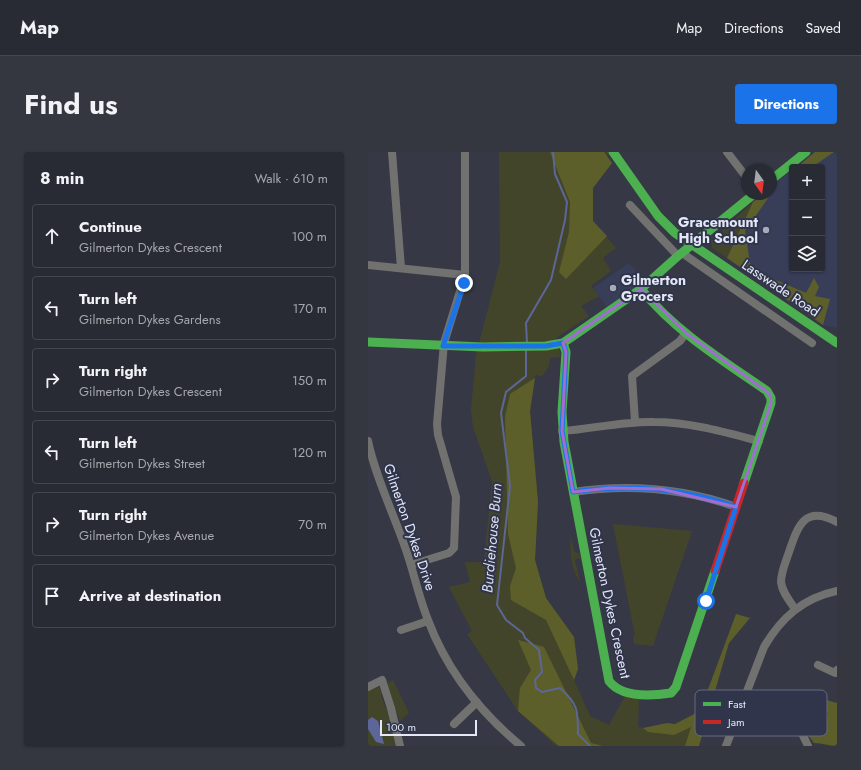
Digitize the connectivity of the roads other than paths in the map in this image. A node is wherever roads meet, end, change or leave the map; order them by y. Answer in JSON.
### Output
{"nodes":[{"id":1,"x":392,"y":152,"type":"edge"},
{"id":2,"x":465,"y":152,"type":"edge"},
{"id":3,"x":613,"y":152,"type":"edge"},
{"id":4,"x":727,"y":152,"type":"edge"},
{"id":5,"x":806,"y":152,"type":"edge"},
{"id":6,"x":741,"y":170,"type":"edge"},
{"id":7,"x":777,"y":175,"type":"edge"},
{"id":8,"x":747,"y":200,"type":"edge"},
{"id":9,"x":630,"y":205,"type":"dead end"},
{"id":10,"x":691,"y":246,"type":"junction"},
{"id":11,"x":680,"y":254,"type":"junction"},
{"id":12,"x":368,"y":265,"type":"edge"},
{"id":13,"x":401,"y":268,"type":"junction"},
{"id":14,"x":465,"y":275,"type":"junction"},
{"id":15,"x":640,"y":289,"type":"junction"},
{"id":16,"x":686,"y":334,"type":"junction"},
{"id":17,"x":368,"y":342,"type":"edge"},
{"id":18,"x":563,"y":343,"type":"junction"},
{"id":19,"x":812,"y":343,"type":"dead end"},
{"id":20,"x":837,"y":343,"type":"edge"},
{"id":21,"x":443,"y":346,"type":"junction"},
{"id":22,"x":635,"y":422,"type":"junction"},
{"id":23,"x":562,"y":431,"type":"junction"},
{"id":24,"x":368,"y":441,"type":"edge"},
{"id":25,"x":759,"y":441,"type":"junction"},
{"id":26,"x":573,"y":492,"type":"junction"},
{"id":27,"x":736,"y":507,"type":"junction"},
{"id":28,"x":837,"y":522,"type":"edge"},
{"id":29,"x":411,"y":565,"type":"junction"},
{"id":30,"x":837,"y":591,"type":"edge"},
{"id":31,"x":795,"y":609,"type":"junction"},
{"id":32,"x":428,"y":620,"type":"junction"},
{"id":33,"x":401,"y":630,"type":"dead end"},
{"id":34,"x":818,"y":665,"type":"dead end"},
{"id":35,"x":836,"y":673,"type":"edge"},
{"id":36,"x":368,"y":687,"type":"edge"},
{"id":37,"x":748,"y":690,"type":"edge"},
{"id":38,"x":477,"y":702,"type":"junction"},
{"id":39,"x":454,"y":724,"type":"dead end"},
{"id":40,"x":730,"y":736,"type":"edge"},
{"id":41,"x":803,"y":736,"type":"edge"},
{"id":42,"x":400,"y":746,"type":"edge"},
{"id":43,"x":521,"y":746,"type":"edge"},
{"id":44,"x":726,"y":746,"type":"edge"},
{"id":45,"x":808,"y":746,"type":"edge"}],
"edges":[{"from":1,"to":13,"type":"street"},
{"from":2,"to":14,"type":"street"},
{"from":3,"to":10,"type":"street","name":"Lasswade Road"},
{"from":4,"to":6,"type":"street"},
{"from":5,"to":7,"type":"street"},
{"from":8,"to":10,"type":"street"},
{"from":9,"to":11,"type":"street","name":"Lasswade Road"},
{"from":10,"to":11,"type":"street"},
{"from":10,"to":20,"type":"street","name":"Lasswade Road"},
{"from":11,"to":15,"type":"street"},
{"from":11,"to":19,"type":"street","name":"Lasswade Road"},
{"from":12,"to":13,"type":"street"},
{"from":13,"to":14,"type":"street"},
{"from":14,"to":21,"type":"street"},
{"from":15,"to":16,"type":"street","name":"Gilmerton Dykes Crescent"},
{"from":15,"to":18,"type":"street"},
{"from":16,"to":22,"type":"street"},
{"from":16,"to":25,"type":"street","name":"Gilmerton Dykes Crescent"},
{"from":17,"to":21,"type":"street"},
{"from":18,"to":21,"type":"street"},
{"from":18,"to":23,"type":"street","name":"Gilmerton Dykes Crescent"},
{"from":21,"to":29,"type":"street"},
{"from":22,"to":23,"type":"street"},
{"from":22,"to":25,"type":"street"},
{"from":23,"to":26,"type":"street","name":"Gilmerton Dykes Crescent"},
{"from":24,"to":29,"type":"street","name":"Gilmerton Dykes Drive"},
{"from":25,"to":27,"type":"street","name":"Gilmerton Dykes Crescent"},
{"from":26,"to":27,"type":"street"},
{"from":26,"to":27,"type":"street","name":"Gilmerton Dykes Crescent"},
{"from":28,"to":31,"type":"street"},
{"from":29,"to":32,"type":"street","name":"Gilmerton Dykes Drive"},
{"from":30,"to":31,"type":"street"},
{"from":31,"to":37,"type":"street"},
{"from":32,"to":33,"type":"street"},
{"from":32,"to":38,"type":"street","name":"Gilmerton Dykes Drive"},
{"from":34,"to":35,"type":"street"},
{"from":36,"to":42,"type":"street"},
{"from":38,"to":39,"type":"street"},
{"from":38,"to":43,"type":"street","name":"Gilmerton Dykes Drive"},
{"from":40,"to":44,"type":"street"},
{"from":41,"to":45,"type":"street"}]}
